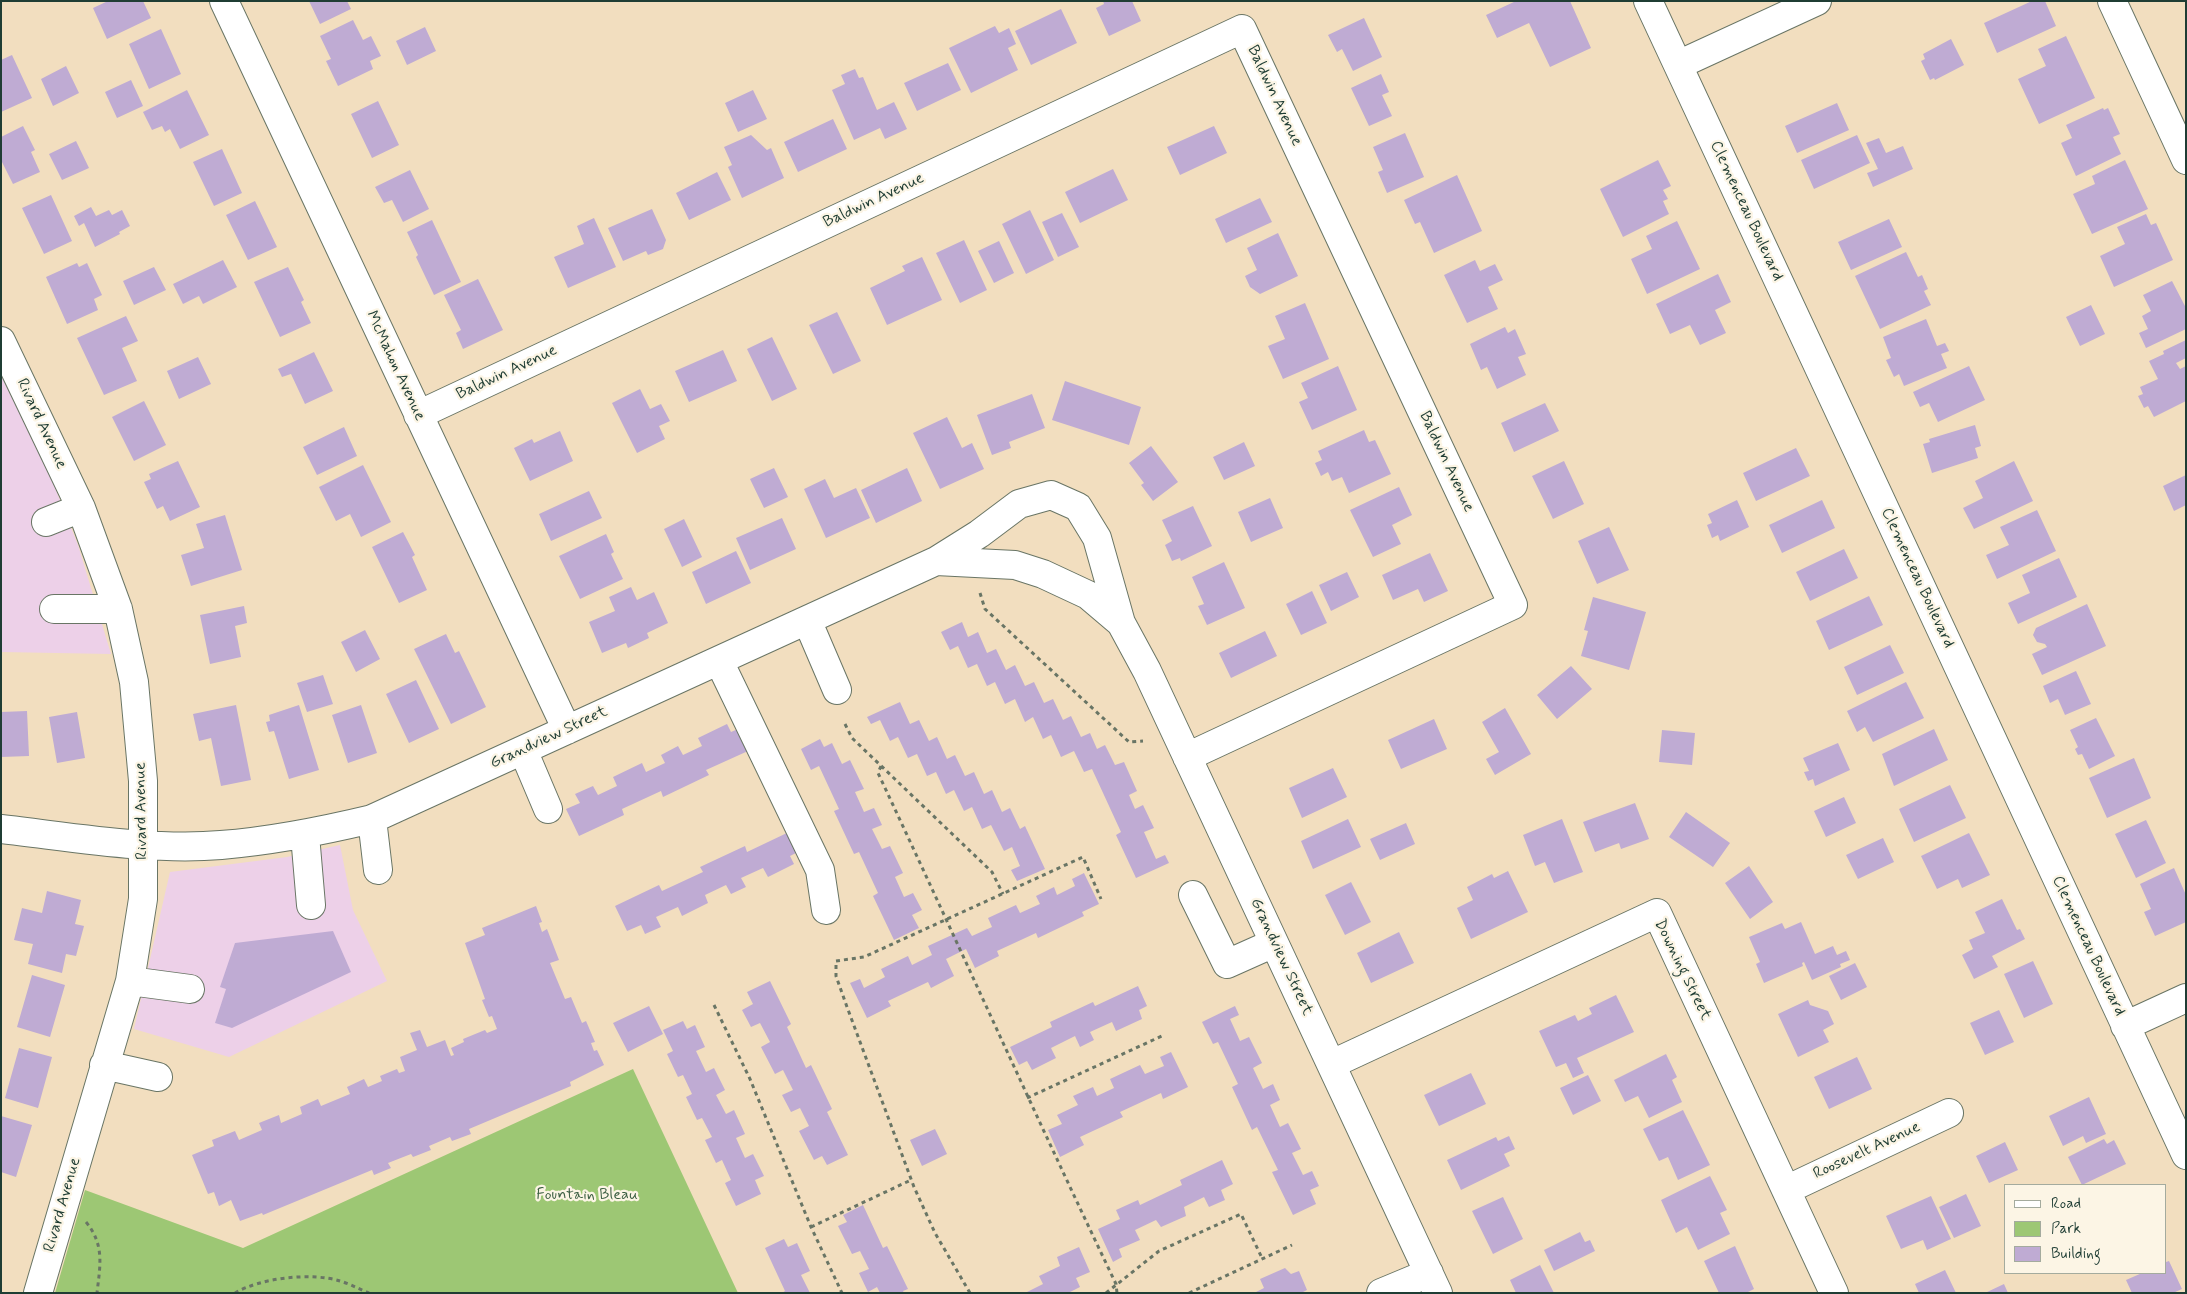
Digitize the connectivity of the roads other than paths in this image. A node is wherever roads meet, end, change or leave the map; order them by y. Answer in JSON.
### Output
{"nodes":[{"id":1,"x":224,"y":1,"type":"edge"},
{"id":2,"x":1648,"y":1,"type":"edge"},
{"id":3,"x":1817,"y":1,"type":"edge"},
{"id":4,"x":2112,"y":1,"type":"edge"},
{"id":5,"x":1678,"y":65,"type":"junction"},
{"id":6,"x":2186,"y":160,"type":"edge"},
{"id":7,"x":1,"y":341,"type":"edge"},
{"id":8,"x":418,"y":415,"type":"junction"},
{"id":9,"x":81,"y":508,"type":"junction"},
{"id":10,"x":46,"y":522,"type":"dead end"},
{"id":11,"x":936,"y":561,"type":"junction"},
{"id":12,"x":54,"y":609,"type":"dead end"},
{"id":13,"x":118,"y":609,"type":"junction"},
{"id":14,"x":807,"y":620,"type":"junction"},
{"id":15,"x":1121,"y":623,"type":"junction"},
{"id":16,"x":719,"y":661,"type":"junction"},
{"id":17,"x":837,"y":690,"type":"dead end"},
{"id":18,"x":567,"y":730,"type":"junction"},
{"id":19,"x":523,"y":750,"type":"junction"},
{"id":20,"x":1187,"y":757,"type":"junction"},
{"id":21,"x":548,"y":808,"type":"dead end"},
{"id":22,"x":372,"y":819,"type":"junction"},
{"id":23,"x":1,"y":828,"type":"edge"},
{"id":24,"x":305,"y":835,"type":"junction"},
{"id":25,"x":143,"y":845,"type":"junction"},
{"id":26,"x":378,"y":870,"type":"dead end"},
{"id":27,"x":1193,"y":895,"type":"dead end"},
{"id":28,"x":310,"y":905,"type":"dead end"},
{"id":29,"x":826,"y":910,"type":"dead end"},
{"id":30,"x":1274,"y":942,"type":"junction"},
{"id":31,"x":130,"y":981,"type":"junction"},
{"id":32,"x":190,"y":989,"type":"dead end"},
{"id":33,"x":2186,"y":998,"type":"edge"},
{"id":34,"x":2126,"y":1026,"type":"junction"},
{"id":35,"x":1332,"y":1064,"type":"junction"},
{"id":36,"x":104,"y":1065,"type":"junction"},
{"id":37,"x":158,"y":1077,"type":"dead end"},
{"id":38,"x":1949,"y":1113,"type":"dead end"},
{"id":39,"x":2186,"y":1156,"type":"edge"},
{"id":40,"x":1786,"y":1190,"type":"junction"},
{"id":41,"x":1434,"y":1283,"type":"edge"},
{"id":42,"x":38,"y":1293,"type":"edge"},
{"id":43,"x":1381,"y":1293,"type":"edge"},
{"id":44,"x":1834,"y":1293,"type":"edge"}],
"edges":[{"from":1,"to":8,"type":"street","name":"McMahon Avenue"},
{"from":2,"to":5,"type":"street","name":"Clemenceau Boulevard"},
{"from":3,"to":5,"type":"street"},
{"from":4,"to":6,"type":"street"},
{"from":5,"to":34,"type":"street","name":"Clemenceau Boulevard"},
{"from":7,"to":9,"type":"street","name":"Rivard Avenue"},
{"from":8,"to":18,"type":"street","name":"McMahon Avenue"},
{"from":8,"to":20,"type":"street","name":"Baldwin Avenue"},
{"from":9,"to":10,"type":"street"},
{"from":9,"to":13,"type":"street","name":"Rivard Avenue"},
{"from":11,"to":14,"type":"street","name":"Grandview Street"},
{"from":11,"to":15,"type":"street","name":"Grandview Street"},
{"from":11,"to":15,"type":"street","name":"Grandview Street"},
{"from":12,"to":13,"type":"street"},
{"from":13,"to":25,"type":"street","name":"Rivard Avenue"},
{"from":14,"to":16,"type":"street","name":"Grandview Street"},
{"from":14,"to":17,"type":"street"},
{"from":15,"to":20,"type":"street","name":"Grandview Street"},
{"from":16,"to":18,"type":"street","name":"Grandview Street"},
{"from":16,"to":29,"type":"street"},
{"from":18,"to":19,"type":"street","name":"Grandview Street"},
{"from":19,"to":21,"type":"street"},
{"from":19,"to":22,"type":"street","name":"Grandview Street"},
{"from":20,"to":30,"type":"street","name":"Grandview Street"},
{"from":22,"to":24,"type":"street","name":"Grandview Street"},
{"from":22,"to":26,"type":"street"},
{"from":23,"to":25,"type":"street","name":"Grandview Street"},
{"from":24,"to":25,"type":"street","name":"Grandview Street"},
{"from":24,"to":28,"type":"street"},
{"from":25,"to":31,"type":"street","name":"Rivard Avenue"},
{"from":27,"to":30,"type":"street"},
{"from":30,"to":35,"type":"street","name":"Grandview Street"},
{"from":31,"to":32,"type":"street"},
{"from":31,"to":36,"type":"street","name":"Rivard Avenue"},
{"from":33,"to":34,"type":"street"},
{"from":34,"to":39,"type":"street","name":"Clemenceau Boulevard"},
{"from":35,"to":40,"type":"street","name":"Downing Street"},
{"from":35,"to":41,"type":"street","name":"Grandview Street"},
{"from":36,"to":37,"type":"street"},
{"from":36,"to":42,"type":"street","name":"Rivard Avenue"},
{"from":38,"to":40,"type":"street","name":"Roosevelt Avenue"},
{"from":40,"to":44,"type":"street","name":"Downing Street"},
{"from":41,"to":43,"type":"street"}]}
